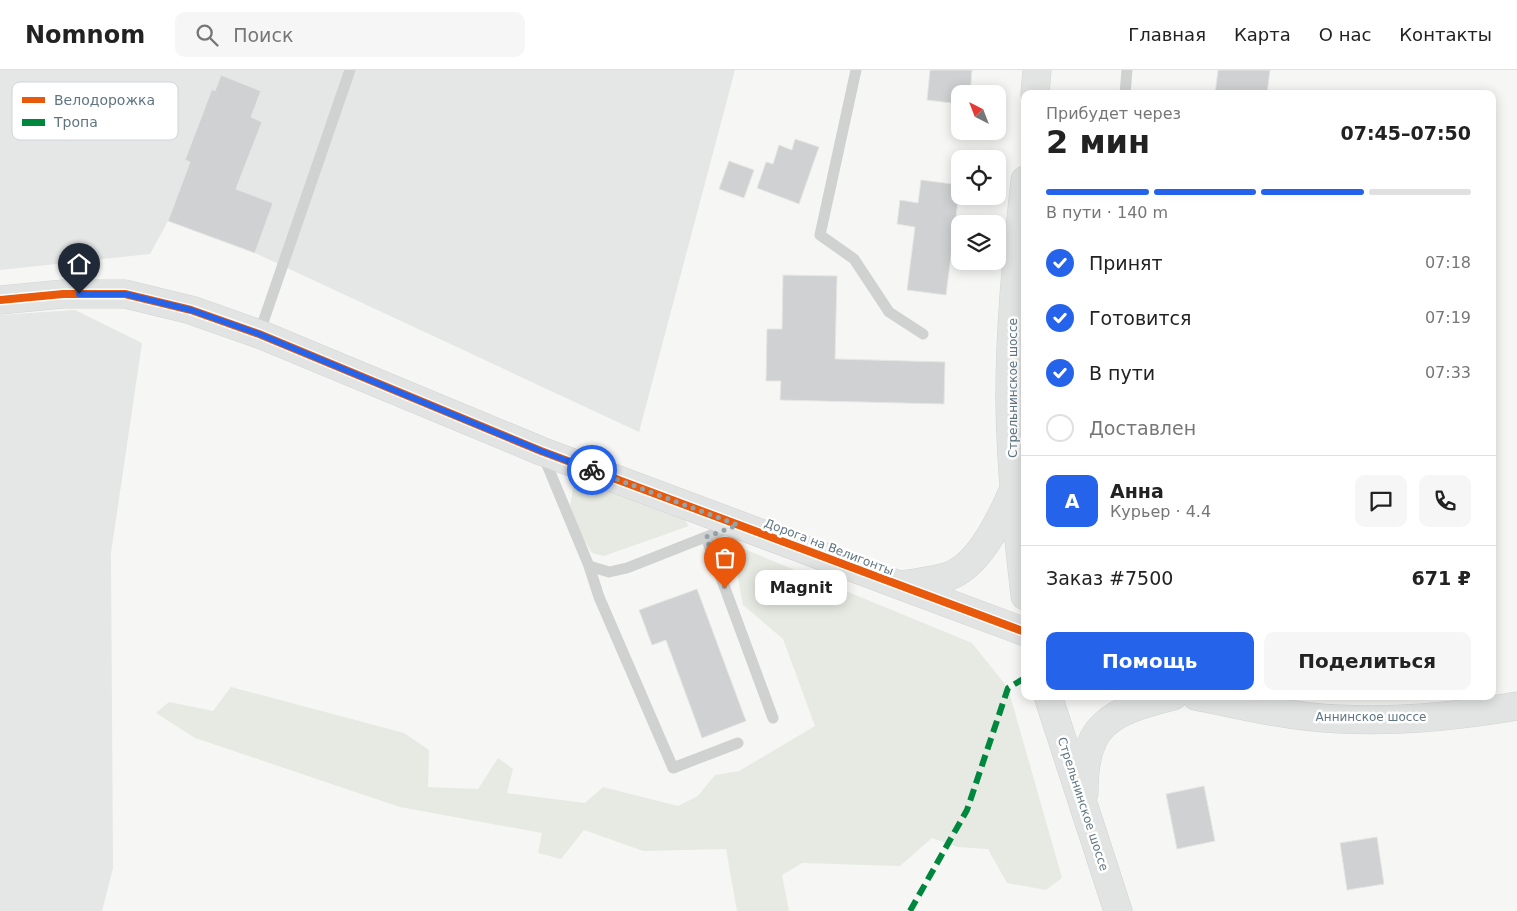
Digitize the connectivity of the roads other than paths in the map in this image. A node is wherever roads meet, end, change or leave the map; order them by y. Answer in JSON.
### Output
{"nodes":[{"id":1,"x":350,"y":70,"type":"edge"},
{"id":2,"x":856,"y":70,"type":"edge"},
{"id":3,"x":1038,"y":70,"type":"edge"},
{"id":4,"x":1127,"y":70,"type":"edge"},
{"id":5,"x":1036,"y":90,"type":"edge"},
{"id":6,"x":1125,"y":90,"type":"edge"},
{"id":7,"x":1021,"y":258,"type":"edge"},
{"id":8,"x":0,"y":300,"type":"edge"},
{"id":9,"x":259,"y":334,"type":"junction"},
{"id":10,"x":923,"y":334,"type":"dead end"},
{"id":11,"x":1018,"y":405,"type":"edge"},
{"id":12,"x":541,"y":451,"type":"junction"},
{"id":13,"x":1013,"y":491,"type":"junction"},
{"id":14,"x":738,"y":525,"type":"junction"},
{"id":15,"x":706,"y":537,"type":"junction"},
{"id":16,"x":1021,"y":561,"type":"edge"},
{"id":17,"x":589,"y":566,"type":"junction"},
{"id":18,"x":898,"y":585,"type":"junction"},
{"id":19,"x":1021,"y":631,"type":"edge"},
{"id":20,"x":1049,"y":700,"type":"edge"},
{"id":21,"x":1161,"y":700,"type":"edge"},
{"id":22,"x":1214,"y":700,"type":"edge"},
{"id":23,"x":1517,"y":706,"type":"edge"},
{"id":24,"x":773,"y":718,"type":"dead end"},
{"id":25,"x":738,"y":743,"type":"dead end"},
{"id":26,"x":1085,"y":809,"type":"junction"},
{"id":27,"x":1118,"y":911,"type":"edge"}],
"edges":[{"from":1,"to":9,"type":"lane"},
{"from":2,"to":10,"type":"lane"},
{"from":3,"to":5,"type":"main road"},
{"from":4,"to":6,"type":"lane"},
{"from":7,"to":11,"type":"main road","name":"Стрельнинское шоссе"},
{"from":8,"to":9,"type":"main road","name":"Дорога на Велигонты"},
{"from":9,"to":12,"type":"main road","name":"Дорога на Велигонты"},
{"from":11,"to":13,"type":"main road","name":"Стрельнинское шоссе"},
{"from":12,"to":14,"type":"main road","name":"Дорога на Велигонты"},
{"from":12,"to":17,"type":"lane"},
{"from":13,"to":16,"type":"main road","name":"Стрельнинское шоссе"},
{"from":13,"to":18,"type":"main road"},
{"from":14,"to":15,"type":"lane"},
{"from":14,"to":18,"type":"main road","name":"Дорога на Велигонты"},
{"from":15,"to":17,"type":"lane"},
{"from":15,"to":24,"type":"lane"},
{"from":17,"to":25,"type":"lane"},
{"from":18,"to":19,"type":"main road","name":"Дорога на Велигонты"},
{"from":20,"to":26,"type":"main road","name":"Стрельнинское шоссе"},
{"from":21,"to":26,"type":"main road"},
{"from":22,"to":23,"type":"main road","name":"Аннинское шоссе"},
{"from":26,"to":27,"type":"main road","name":"Стрельнинское шоссе"}]}
